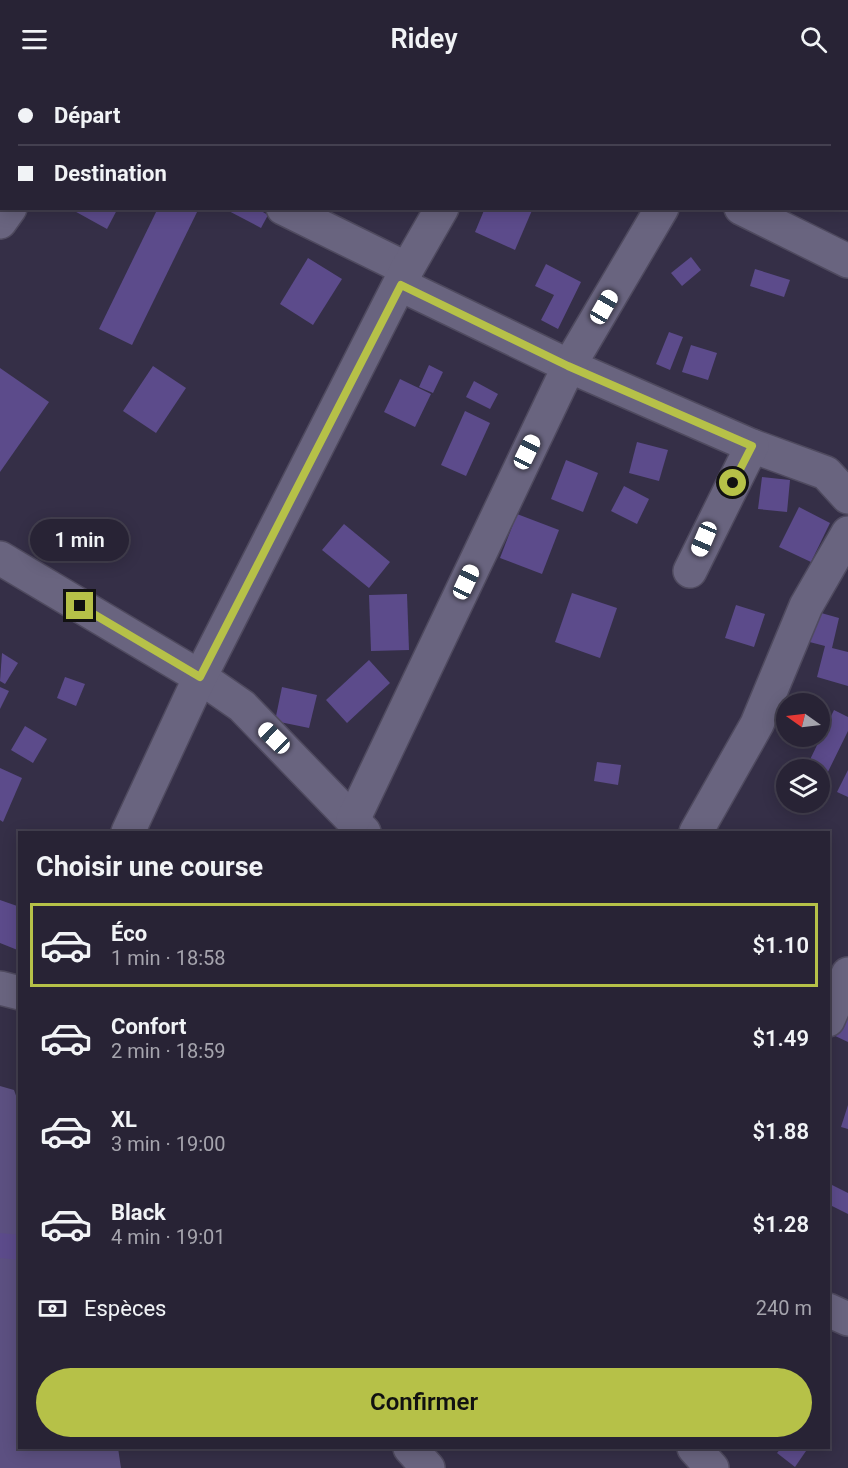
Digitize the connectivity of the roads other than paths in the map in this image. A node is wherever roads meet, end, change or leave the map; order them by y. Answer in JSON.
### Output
{"nodes":[{"id":1,"x":287,"y":210,"type":"edge"},
{"id":2,"x":441,"y":210,"type":"edge"},
{"id":3,"x":661,"y":210,"type":"edge"},
{"id":4,"x":745,"y":210,"type":"edge"},
{"id":5,"x":848,"y":261,"type":"edge"},
{"id":6,"x":404,"y":277,"type":"junction"},
{"id":7,"x":568,"y":366,"type":"junction"},
{"id":8,"x":752,"y":446,"type":"junction"},
{"id":9,"x":848,"y":497,"type":"edge"},
{"id":10,"x":848,"y":533,"type":"edge"},
{"id":11,"x":0,"y":558,"type":"edge"},
{"id":12,"x":690,"y":571,"type":"dead end"},
{"id":13,"x":200,"y":677,"type":"junction"},
{"id":14,"x":359,"y":826,"type":"edge"},
{"id":15,"x":129,"y":831,"type":"edge"},
{"id":16,"x":697,"y":831,"type":"edge"},
{"id":17,"x":848,"y":974,"type":"edge"},
{"id":18,"x":0,"y":988,"type":"edge"},
{"id":19,"x":18,"y":992,"type":"edge"},
{"id":20,"x":830,"y":1015,"type":"edge"},
{"id":21,"x":830,"y":1311,"type":"edge"},
{"id":22,"x":848,"y":1319,"type":"edge"},
{"id":23,"x":411,"y":1449,"type":"edge"},
{"id":24,"x":695,"y":1449,"type":"edge"},
{"id":25,"x":428,"y":1468,"type":"edge"},
{"id":26,"x":712,"y":1468,"type":"edge"}],
"edges":[{"from":1,"to":6,"type":"street"},
{"from":2,"to":6,"type":"street"},
{"from":3,"to":7,"type":"street"},
{"from":4,"to":5,"type":"street"},
{"from":6,"to":7,"type":"street"},
{"from":6,"to":13,"type":"street"},
{"from":7,"to":8,"type":"street"},
{"from":7,"to":14,"type":"street"},
{"from":8,"to":9,"type":"street"},
{"from":8,"to":12,"type":"street"},
{"from":10,"to":16,"type":"street"},
{"from":11,"to":13,"type":"street"},
{"from":13,"to":14,"type":"street"},
{"from":13,"to":15,"type":"street"},
{"from":17,"to":20,"type":"street"},
{"from":18,"to":19,"type":"street"},
{"from":21,"to":22,"type":"street"},
{"from":23,"to":25,"type":"street"},
{"from":24,"to":26,"type":"street"}]}
